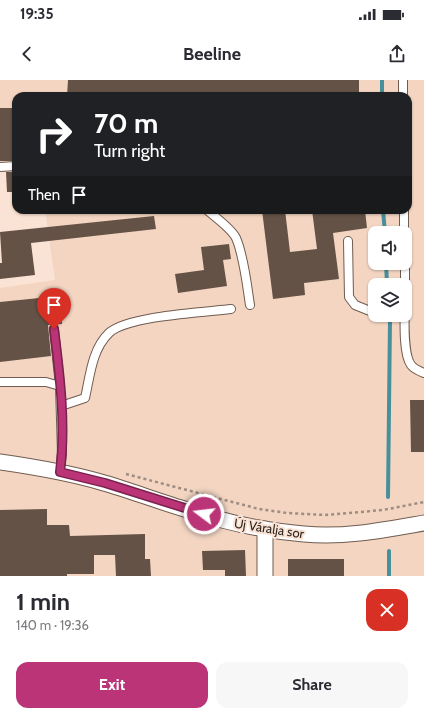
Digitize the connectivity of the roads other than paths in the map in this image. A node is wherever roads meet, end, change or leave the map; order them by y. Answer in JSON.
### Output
{"nodes":[{"id":1,"x":403,"y":80,"type":"edge"},
{"id":2,"x":403,"y":92,"type":"edge"},
{"id":3,"x":0,"y":166,"type":"edge"},
{"id":4,"x":12,"y":166,"type":"edge"},
{"id":5,"x":212,"y":214,"type":"edge"},
{"id":6,"x":404,"y":214,"type":"edge"},
{"id":7,"x":404,"y":226,"type":"edge"},
{"id":8,"x":348,"y":241,"type":"dead end"},
{"id":9,"x":250,"y":305,"type":"dead end"},
{"id":10,"x":231,"y":309,"type":"dead end"},
{"id":11,"x":368,"y":310,"type":"edge"},
{"id":12,"x":403,"y":322,"type":"edge"},
{"id":13,"x":54,"y":329,"type":"dead end"},
{"id":14,"x":424,"y":373,"type":"edge"},
{"id":15,"x":0,"y":382,"type":"edge"},
{"id":16,"x":60,"y":386,"type":"junction"},
{"id":17,"x":61,"y":406,"type":"junction"},
{"id":18,"x":0,"y":462,"type":"edge"},
{"id":19,"x":60,"y":472,"type":"junction"},
{"id":20,"x":424,"y":523,"type":"edge"},
{"id":21,"x":265,"y":529,"type":"junction"},
{"id":22,"x":265,"y":576,"type":"edge"}],
"edges":[{"from":1,"to":2,"type":"lane"},
{"from":3,"to":4,"type":"lane"},
{"from":5,"to":9,"type":"lane"},
{"from":6,"to":7,"type":"lane"},
{"from":8,"to":11,"type":"lane"},
{"from":10,"to":17,"type":"lane"},
{"from":12,"to":14,"type":"lane"},
{"from":13,"to":16,"type":"lane"},
{"from":15,"to":16,"type":"lane"},
{"from":16,"to":17,"type":"lane"},
{"from":17,"to":19,"type":"lane"},
{"from":18,"to":19,"type":"street","name":"Új Váralja sor"},
{"from":19,"to":21,"type":"street","name":"Új Váralja sor"},
{"from":20,"to":21,"type":"street","name":"Új Váralja sor"},
{"from":21,"to":22,"type":"street"}]}
